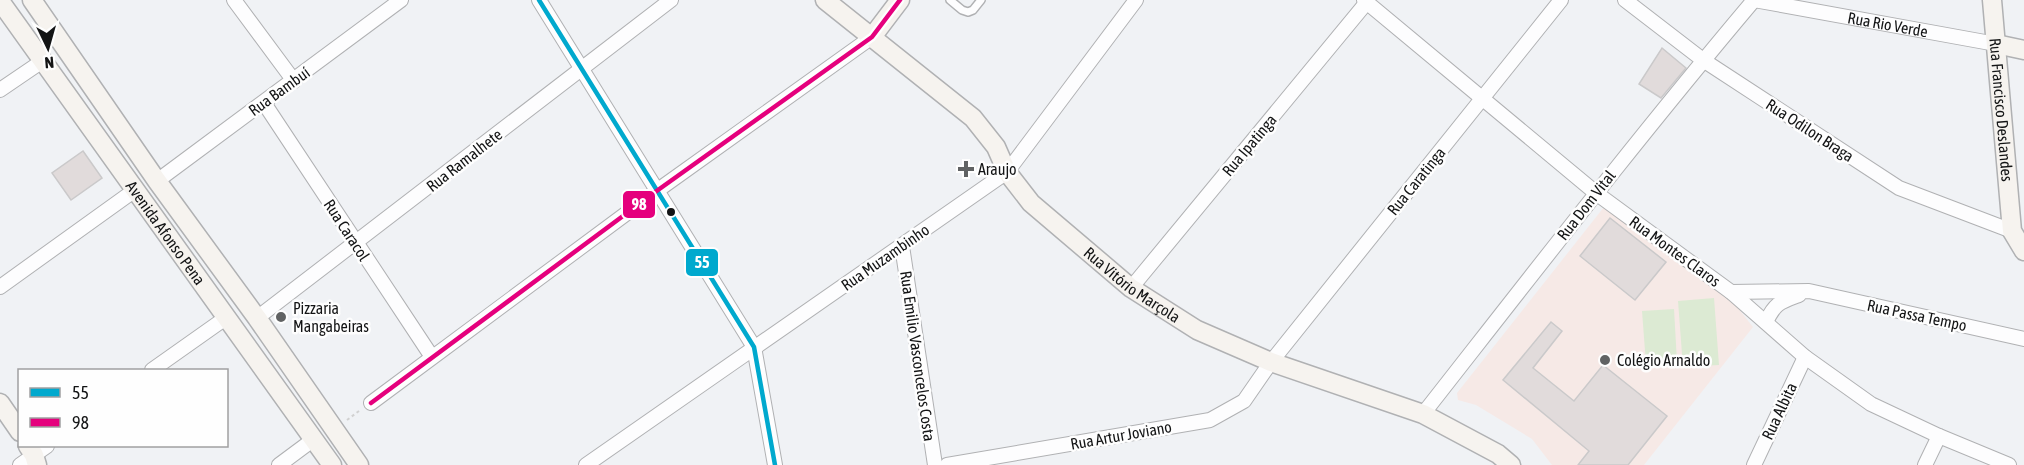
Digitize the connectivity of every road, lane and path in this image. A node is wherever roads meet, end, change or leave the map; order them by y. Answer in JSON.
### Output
{"nodes":[{"id":1,"x":234,"y":0,"type":"edge"},
{"id":2,"x":401,"y":0,"type":"edge"},
{"id":3,"x":539,"y":0,"type":"edge"},
{"id":4,"x":671,"y":0,"type":"edge"},
{"id":5,"x":825,"y":0,"type":"edge"},
{"id":6,"x":900,"y":0,"type":"edge"},
{"id":7,"x":950,"y":0,"type":"edge"},
{"id":8,"x":981,"y":0,"type":"edge"},
{"id":9,"x":1136,"y":0,"type":"edge"},
{"id":10,"x":1561,"y":0,"type":"edge"},
{"id":11,"x":1625,"y":0,"type":"edge"},
{"id":12,"x":1754,"y":0,"type":"edge"},
{"id":13,"x":1992,"y":0,"type":"edge"},
{"id":14,"x":0,"y":1,"type":"edge"},
{"id":15,"x":1366,"y":1,"type":"edge"},
{"id":16,"x":38,"y":2,"type":"edge"},
{"id":17,"x":872,"y":38,"type":"junction"},
{"id":18,"x":1996,"y":44,"type":"junction"},
{"id":19,"x":2024,"y":50,"type":"edge"},
{"id":20,"x":44,"y":60,"type":"junction"},
{"id":21,"x":1702,"y":60,"type":"junction"},
{"id":22,"x":582,"y":68,"type":"junction"},
{"id":23,"x":294,"y":81,"type":"junction"},
{"id":24,"x":0,"y":90,"type":"edge"},
{"id":25,"x":1482,"y":98,"type":"junction"},
{"id":26,"x":264,"y":103,"type":"junction"},
{"id":27,"x":1007,"y":172,"type":"junction"},
{"id":28,"x":157,"y":181,"type":"junction"},
{"id":29,"x":135,"y":190,"type":"junction"},
{"id":30,"x":658,"y":190,"type":"junction"},
{"id":31,"x":1596,"y":193,"type":"junction"},
{"id":32,"x":2012,"y":231,"type":"junction"},
{"id":33,"x":356,"y":243,"type":"junction"},
{"id":34,"x":902,"y":246,"type":"junction"},
{"id":35,"x":2024,"y":250,"type":"edge"},
{"id":36,"x":0,"y":287,"type":"edge"},
{"id":37,"x":1131,"y":288,"type":"junction"},
{"id":38,"x":1809,"y":291,"type":"junction"},
{"id":39,"x":1731,"y":292,"type":"junction"},
{"id":40,"x":227,"y":317,"type":"junction"},
{"id":41,"x":257,"y":318,"type":"junction"},
{"id":42,"x":1766,"y":322,"type":"junction"},
{"id":43,"x":2024,"y":339,"type":"edge"},
{"id":44,"x":754,"y":347,"type":"junction"},
{"id":45,"x":432,"y":357,"type":"junction"},
{"id":46,"x":1805,"y":357,"type":"junction"},
{"id":47,"x":1271,"y":362,"type":"junction"},
{"id":48,"x":153,"y":369,"type":"edge"},
{"id":49,"x":0,"y":403,"type":"edge"},
{"id":50,"x":371,"y":403,"type":"dead end"},
{"id":51,"x":1423,"y":414,"type":"junction"},
{"id":52,"x":18,"y":429,"type":"edge"},
{"id":53,"x":1939,"y":436,"type":"junction"},
{"id":54,"x":314,"y":439,"type":"junction"},
{"id":55,"x":279,"y":465,"type":"edge"},
{"id":56,"x":332,"y":465,"type":"edge"},
{"id":57,"x":358,"y":465,"type":"edge"},
{"id":58,"x":586,"y":465,"type":"edge"},
{"id":59,"x":775,"y":465,"type":"edge"},
{"id":60,"x":934,"y":465,"type":"edge"},
{"id":61,"x":947,"y":465,"type":"edge"},
{"id":62,"x":1511,"y":465,"type":"edge"},
{"id":63,"x":1754,"y":465,"type":"edge"},
{"id":64,"x":1925,"y":465,"type":"edge"},
{"id":65,"x":2009,"y":465,"type":"edge"}],
"edges":[{"from":1,"to":23,"type":"street"},
{"from":2,"to":23,"type":"street","name":"Rua Bambuí"},
{"from":3,"to":22,"type":"street"},
{"from":4,"to":22,"type":"street","name":"Rua Ramalhete"},
{"from":5,"to":17,"type":"street","name":"Rua Vitório Marçola"},
{"from":6,"to":17,"type":"street"},
{"from":7,"to":8,"type":"lane"},
{"from":9,"to":27,"type":"street","name":"Rua Muzambinho"},
{"from":10,"to":25,"type":"street","name":"Rua Caratinga"},
{"from":11,"to":21,"type":"street","name":"Rua Odilon Braga"},
{"from":12,"to":18,"type":"street","name":"Rua Rio Verde"},
{"from":12,"to":21,"type":"street","name":"Rua Dom Vital"},
{"from":13,"to":18,"type":"street","name":"Rua Francisco Deslandes"},
{"from":14,"to":20,"type":"street","name":"Avenida Afonso Pena"},
{"from":15,"to":25,"type":"street","name":"Rua Montes Claros"},
{"from":15,"to":37,"type":"street","name":"Rua Ipatinga"},
{"from":16,"to":28,"type":"street","name":"Avenida Afonso Pena"},
{"from":17,"to":27,"type":"street","name":"Rua Vitório Marçola"},
{"from":17,"to":30,"type":"street"},
{"from":18,"to":19,"type":"street","name":"Rua Rio Verde"},
{"from":18,"to":32,"type":"street","name":"Rua Francisco Deslandes"},
{"from":20,"to":24,"type":"street"},
{"from":20,"to":29,"type":"street","name":"Avenida Afonso Pena"},
{"from":21,"to":31,"type":"street","name":"Rua Dom Vital"},
{"from":21,"to":32,"type":"street","name":"Rua Odilon Braga"},
{"from":22,"to":30,"type":"street"},
{"from":22,"to":33,"type":"street","name":"Rua Ramalhete"},
{"from":23,"to":26,"type":"street","name":"Rua Bambuí"},
{"from":25,"to":31,"type":"street","name":"Rua Montes Claros"},
{"from":25,"to":47,"type":"street","name":"Rua Caratinga"},
{"from":26,"to":28,"type":"street","name":"Rua Bambuí"},
{"from":26,"to":33,"type":"street","name":"Rua Caracol"},
{"from":27,"to":34,"type":"street","name":"Rua Muzambinho"},
{"from":27,"to":37,"type":"street","name":"Rua Vitório Marçola"},
{"from":28,"to":41,"type":"street","name":"Avenida Afonso Pena"},
{"from":29,"to":36,"type":"street"},
{"from":29,"to":40,"type":"street","name":"Avenida Afonso Pena"},
{"from":30,"to":44,"type":"street"},
{"from":30,"to":45,"type":"street"},
{"from":31,"to":39,"type":"street","name":"Rua Montes Claros"},
{"from":31,"to":51,"type":"street","name":"Rua Dom Vital"},
{"from":32,"to":35,"type":"street","name":"Rua Francisco Deslandes"},
{"from":33,"to":41,"type":"street","name":"Rua Ramalhete"},
{"from":33,"to":45,"type":"street","name":"Rua Caracol"},
{"from":34,"to":44,"type":"street","name":"Rua Muzambinho"},
{"from":34,"to":60,"type":"street","name":"Rua Emilio Vasconcelos Costa"},
{"from":37,"to":47,"type":"street","name":"Rua Vitório Marçola"},
{"from":38,"to":39,"type":"street","name":"Rua Passa Tempo"},
{"from":38,"to":42,"type":"street"},
{"from":38,"to":43,"type":"street","name":"Rua Passa Tempo"},
{"from":39,"to":42,"type":"street","name":"Rua Montes Claros"},
{"from":40,"to":48,"type":"street"},
{"from":40,"to":54,"type":"street","name":"Avenida Afonso Pena"},
{"from":41,"to":57,"type":"street","name":"Avenida Afonso Pena"},
{"from":42,"to":46,"type":"street","name":"Rua Montes Claros"},
{"from":44,"to":58,"type":"street","name":"Rua Muzambinho"},
{"from":44,"to":59,"type":"street"},
{"from":45,"to":50,"type":"street"},
{"from":46,"to":53,"type":"street","name":"Rua Montes Claros"},
{"from":46,"to":63,"type":"street","name":"Rua Albita"},
{"from":47,"to":51,"type":"street","name":"Rua Vitório Marçola"},
{"from":47,"to":61,"type":"street","name":"Rua Artur Joviano"},
{"from":49,"to":52,"type":"street"},
{"from":51,"to":62,"type":"street","name":"Rua Vitório Marçola"},
{"from":53,"to":64,"type":"street"},
{"from":53,"to":65,"type":"street","name":"Rua Montes Claros"},
{"from":54,"to":55,"type":"street"},
{"from":54,"to":56,"type":"street","name":"Avenida Afonso Pena"}]}
